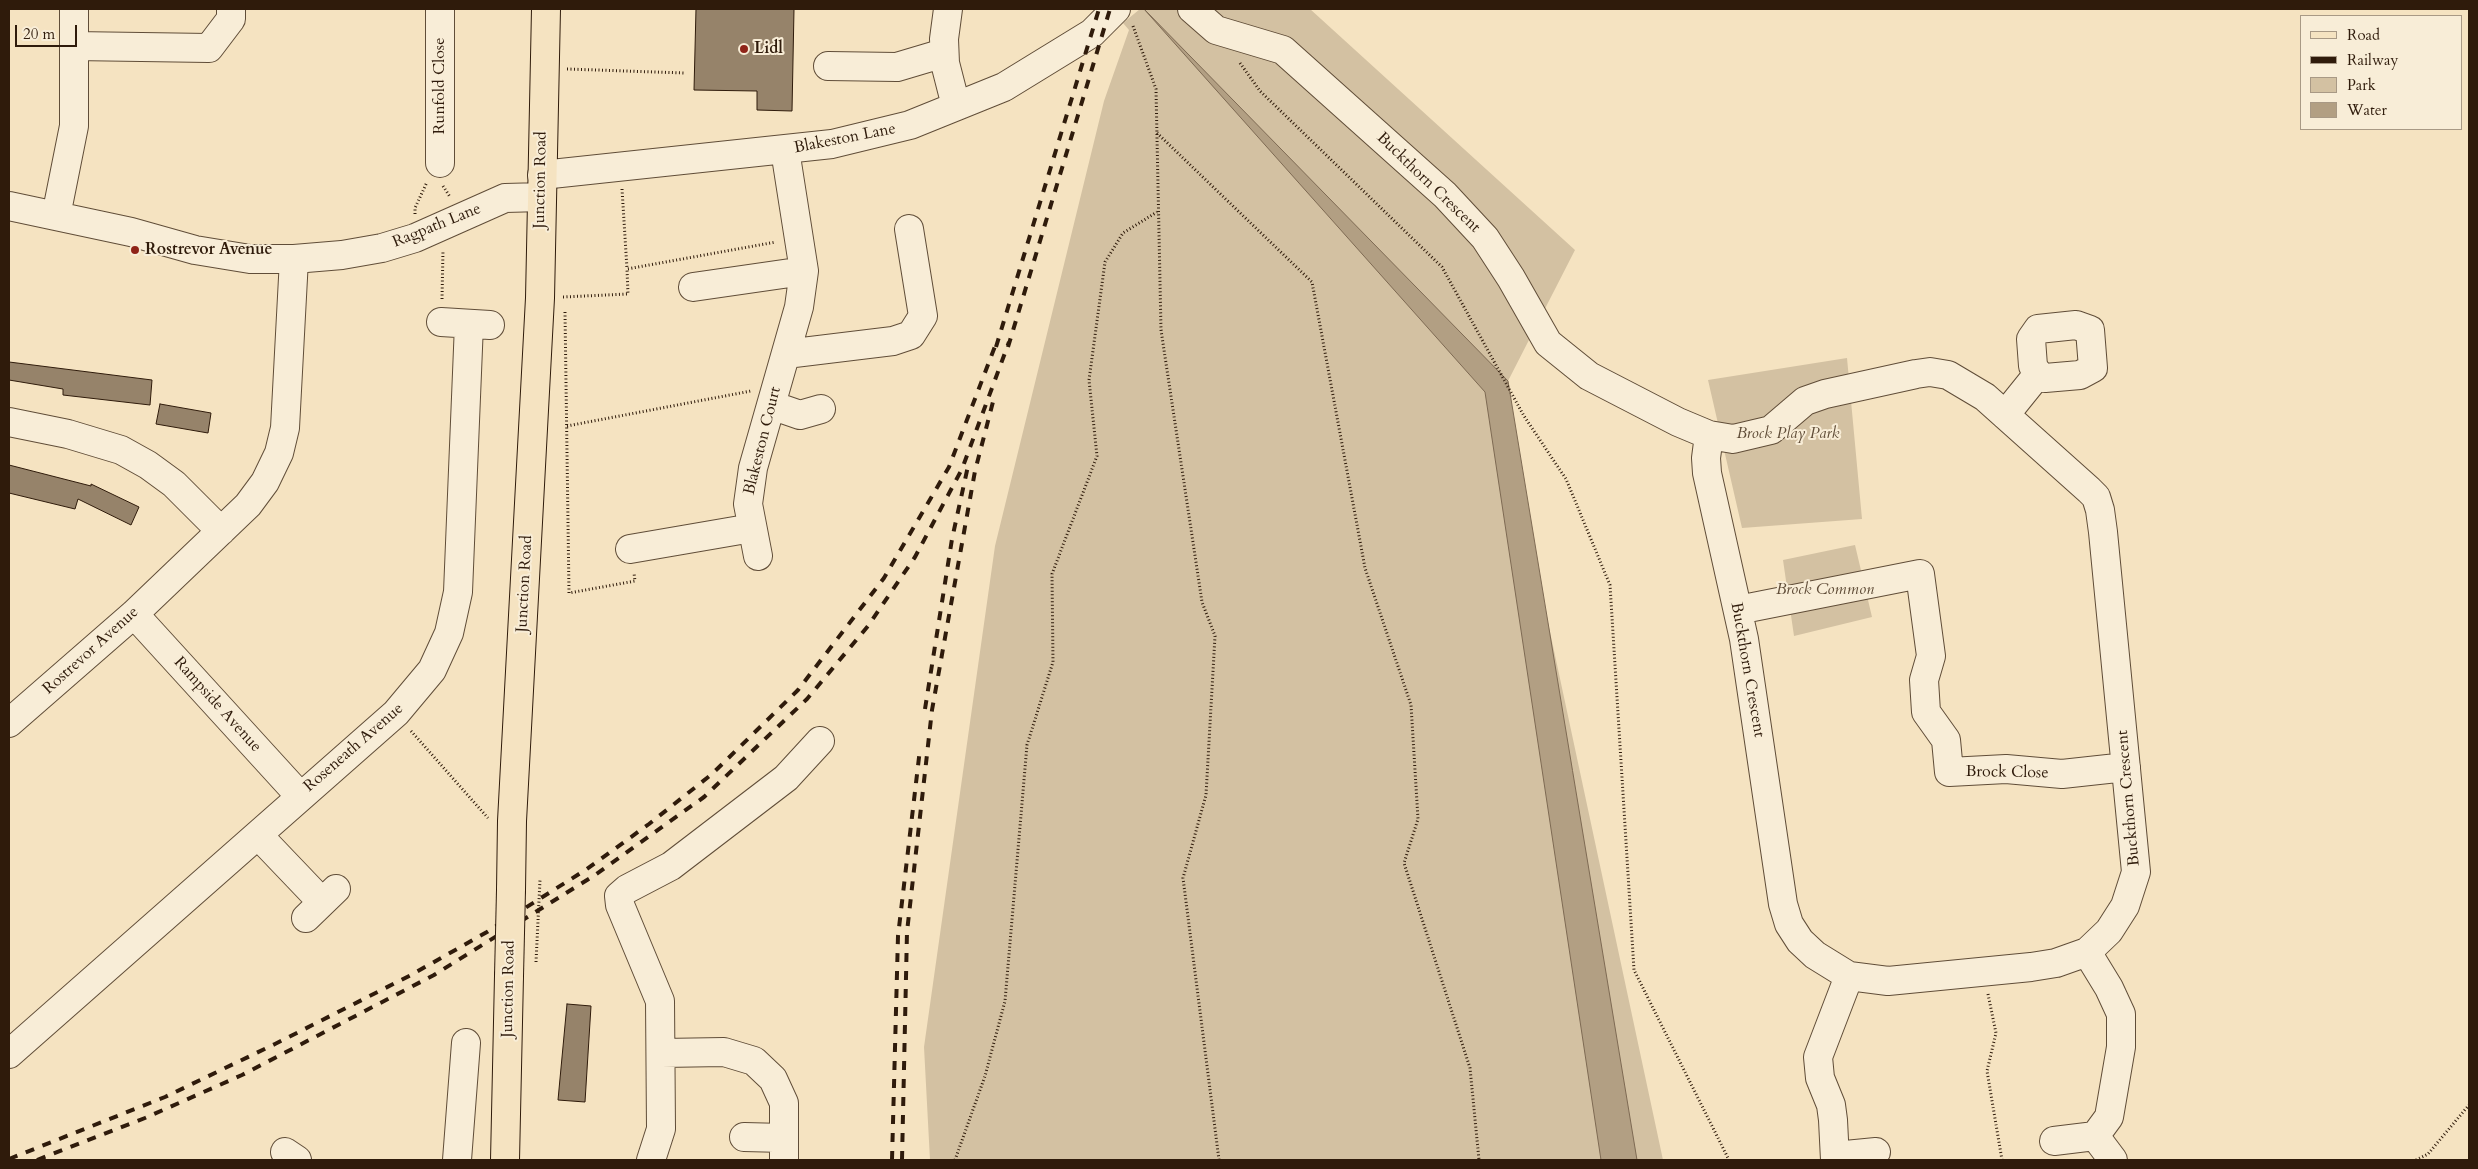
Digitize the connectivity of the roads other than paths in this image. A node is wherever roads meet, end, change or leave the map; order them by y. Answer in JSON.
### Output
{"nodes":[{"id":1,"x":74,"y":9,"type":"edge"},
{"id":2,"x":231,"y":9,"type":"edge"},
{"id":3,"x":440,"y":9,"type":"edge"},
{"id":4,"x":546,"y":9,"type":"edge"},
{"id":5,"x":948,"y":9,"type":"edge"},
{"id":6,"x":1192,"y":9,"type":"edge"},
{"id":7,"x":1123,"y":13,"type":"edge"},
{"id":8,"x":74,"y":46,"type":"junction"},
{"id":9,"x":944,"y":53,"type":"junction"},
{"id":10,"x":828,"y":66,"type":"dead end"},
{"id":11,"x":956,"y":106,"type":"junction"},
{"id":12,"x":785,"y":150,"type":"junction"},
{"id":13,"x":440,"y":164,"type":"road end"},
{"id":14,"x":542,"y":186,"type":"junction"},
{"id":15,"x":9,"y":206,"type":"edge"},
{"id":16,"x":56,"y":216,"type":"junction"},
{"id":17,"x":910,"y":229,"type":"dead end"},
{"id":18,"x":294,"y":259,"type":"junction"},
{"id":19,"x":804,"y":271,"type":"junction"},
{"id":20,"x":693,"y":287,"type":"dead end"},
{"id":21,"x":441,"y":322,"type":"road end"},
{"id":22,"x":786,"y":354,"type":"junction"},
{"id":23,"x":2038,"y":374,"type":"dead end"},
{"id":24,"x":773,"y":396,"type":"junction"},
{"id":25,"x":821,"y":409,"type":"dead end"},
{"id":26,"x":2005,"y":415,"type":"junction"},
{"id":27,"x":9,"y":422,"type":"edge"},
{"id":28,"x":1709,"y":435,"type":"junction"},
{"id":29,"x":752,"y":528,"type":"junction"},
{"id":30,"x":221,"y":530,"type":"junction"},
{"id":31,"x":630,"y":549,"type":"road end"},
{"id":32,"x":758,"y":556,"type":"dead end"},
{"id":33,"x":1738,"y":610,"type":"junction"},
{"id":34,"x":134,"y":614,"type":"junction"},
{"id":35,"x":9,"y":723,"type":"edge"},
{"id":36,"x":820,"y":741,"type":"dead end"},
{"id":37,"x":2126,"y":767,"type":"junction"},
{"id":38,"x":300,"y":796,"type":"junction"},
{"id":39,"x":258,"y":835,"type":"junction"},
{"id":40,"x":322,"y":903,"type":"dead end"},
{"id":41,"x":2087,"y":952,"type":"junction"},
{"id":42,"x":1849,"y":976,"type":"junction"},
{"id":43,"x":466,"y":1043,"type":"dead end"},
{"id":44,"x":662,"y":1053,"type":"junction"},
{"id":45,"x":9,"y":1054,"type":"edge"},
{"id":46,"x":2095,"y":1136,"type":"junction"},
{"id":47,"x":744,"y":1137,"type":"dead end"},
{"id":48,"x":2054,"y":1141,"type":"dead end"},
{"id":49,"x":784,"y":1149,"type":"edge"},
{"id":50,"x":1876,"y":1152,"type":"dead end"},
{"id":51,"x":1835,"y":1158,"type":"edge"},
{"id":52,"x":457,"y":1160,"type":"edge"},
{"id":53,"x":505,"y":1160,"type":"edge"},
{"id":54,"x":651,"y":1160,"type":"edge"},
{"id":55,"x":2113,"y":1160,"type":"edge"}],
"edges":[{"from":1,"to":8,"type":"street"},
{"from":2,"to":8,"type":"street"},
{"from":3,"to":13,"type":"street","name":"Runfold Close"},
{"from":4,"to":14,"type":"main road","name":"Junction Road"},
{"from":5,"to":9,"type":"street"},
{"from":6,"to":28,"type":"street","name":"Buckthorn Crescent"},
{"from":7,"to":11,"type":"street","name":"Blakeston Lane"},
{"from":8,"to":16,"type":"street"},
{"from":9,"to":10,"type":"street"},
{"from":9,"to":11,"type":"street"},
{"from":11,"to":12,"type":"street","name":"Blakeston Lane"},
{"from":12,"to":14,"type":"street","name":"Blakeston Lane"},
{"from":12,"to":19,"type":"street","name":"Blakeston Court"},
{"from":14,"to":18,"type":"street","name":"Ragpath Lane"},
{"from":14,"to":53,"type":"main road","name":"Junction Road","bridge":true},
{"from":15,"to":16,"type":"street","name":"Ragpath Lane"},
{"from":16,"to":18,"type":"street","name":"Ragpath Lane"},
{"from":17,"to":22,"type":"street"},
{"from":18,"to":30,"type":"street","name":"Rostrevor Avenue"},
{"from":19,"to":20,"type":"street"},
{"from":19,"to":22,"type":"street","name":"Blakeston Court"},
{"from":21,"to":38,"type":"street","name":"Roseneath Avenue"},
{"from":22,"to":24,"type":"street","name":"Blakeston Court"},
{"from":23,"to":26,"type":"street"},
{"from":24,"to":25,"type":"street"},
{"from":24,"to":29,"type":"street","name":"Blakeston Court"},
{"from":26,"to":28,"type":"street","name":"Buckthorn Crescent"},
{"from":26,"to":37,"type":"street","name":"Buckthorn Crescent"},
{"from":27,"to":30,"type":"street"},
{"from":28,"to":33,"type":"street","name":"Buckthorn Crescent"},
{"from":29,"to":31,"type":"street"},
{"from":29,"to":32,"type":"street","name":"Blakeston Court"},
{"from":30,"to":34,"type":"street","name":"Rostrevor Avenue"},
{"from":33,"to":37,"type":"street","name":"Brock Close"},
{"from":33,"to":42,"type":"street","name":"Buckthorn Crescent"},
{"from":34,"to":35,"type":"street","name":"Rostrevor Avenue"},
{"from":34,"to":38,"type":"street","name":"Rampside Avenue"},
{"from":36,"to":44,"type":"street"},
{"from":37,"to":41,"type":"street","name":"Buckthorn Crescent"},
{"from":38,"to":39,"type":"street","name":"Roseneath Avenue"},
{"from":39,"to":40,"type":"street"},
{"from":39,"to":45,"type":"street","name":"Roseneath Avenue"},
{"from":41,"to":42,"type":"street","name":"Buckthorn Crescent"},
{"from":41,"to":46,"type":"street"},
{"from":42,"to":51,"type":"street"},
{"from":43,"to":52,"type":"street"},
{"from":44,"to":49,"type":"street"},
{"from":44,"to":54,"type":"street"},
{"from":46,"to":48,"type":"street"},
{"from":46,"to":55,"type":"street"},
{"from":47,"to":49,"type":"street"},
{"from":50,"to":51,"type":"street"}]}
